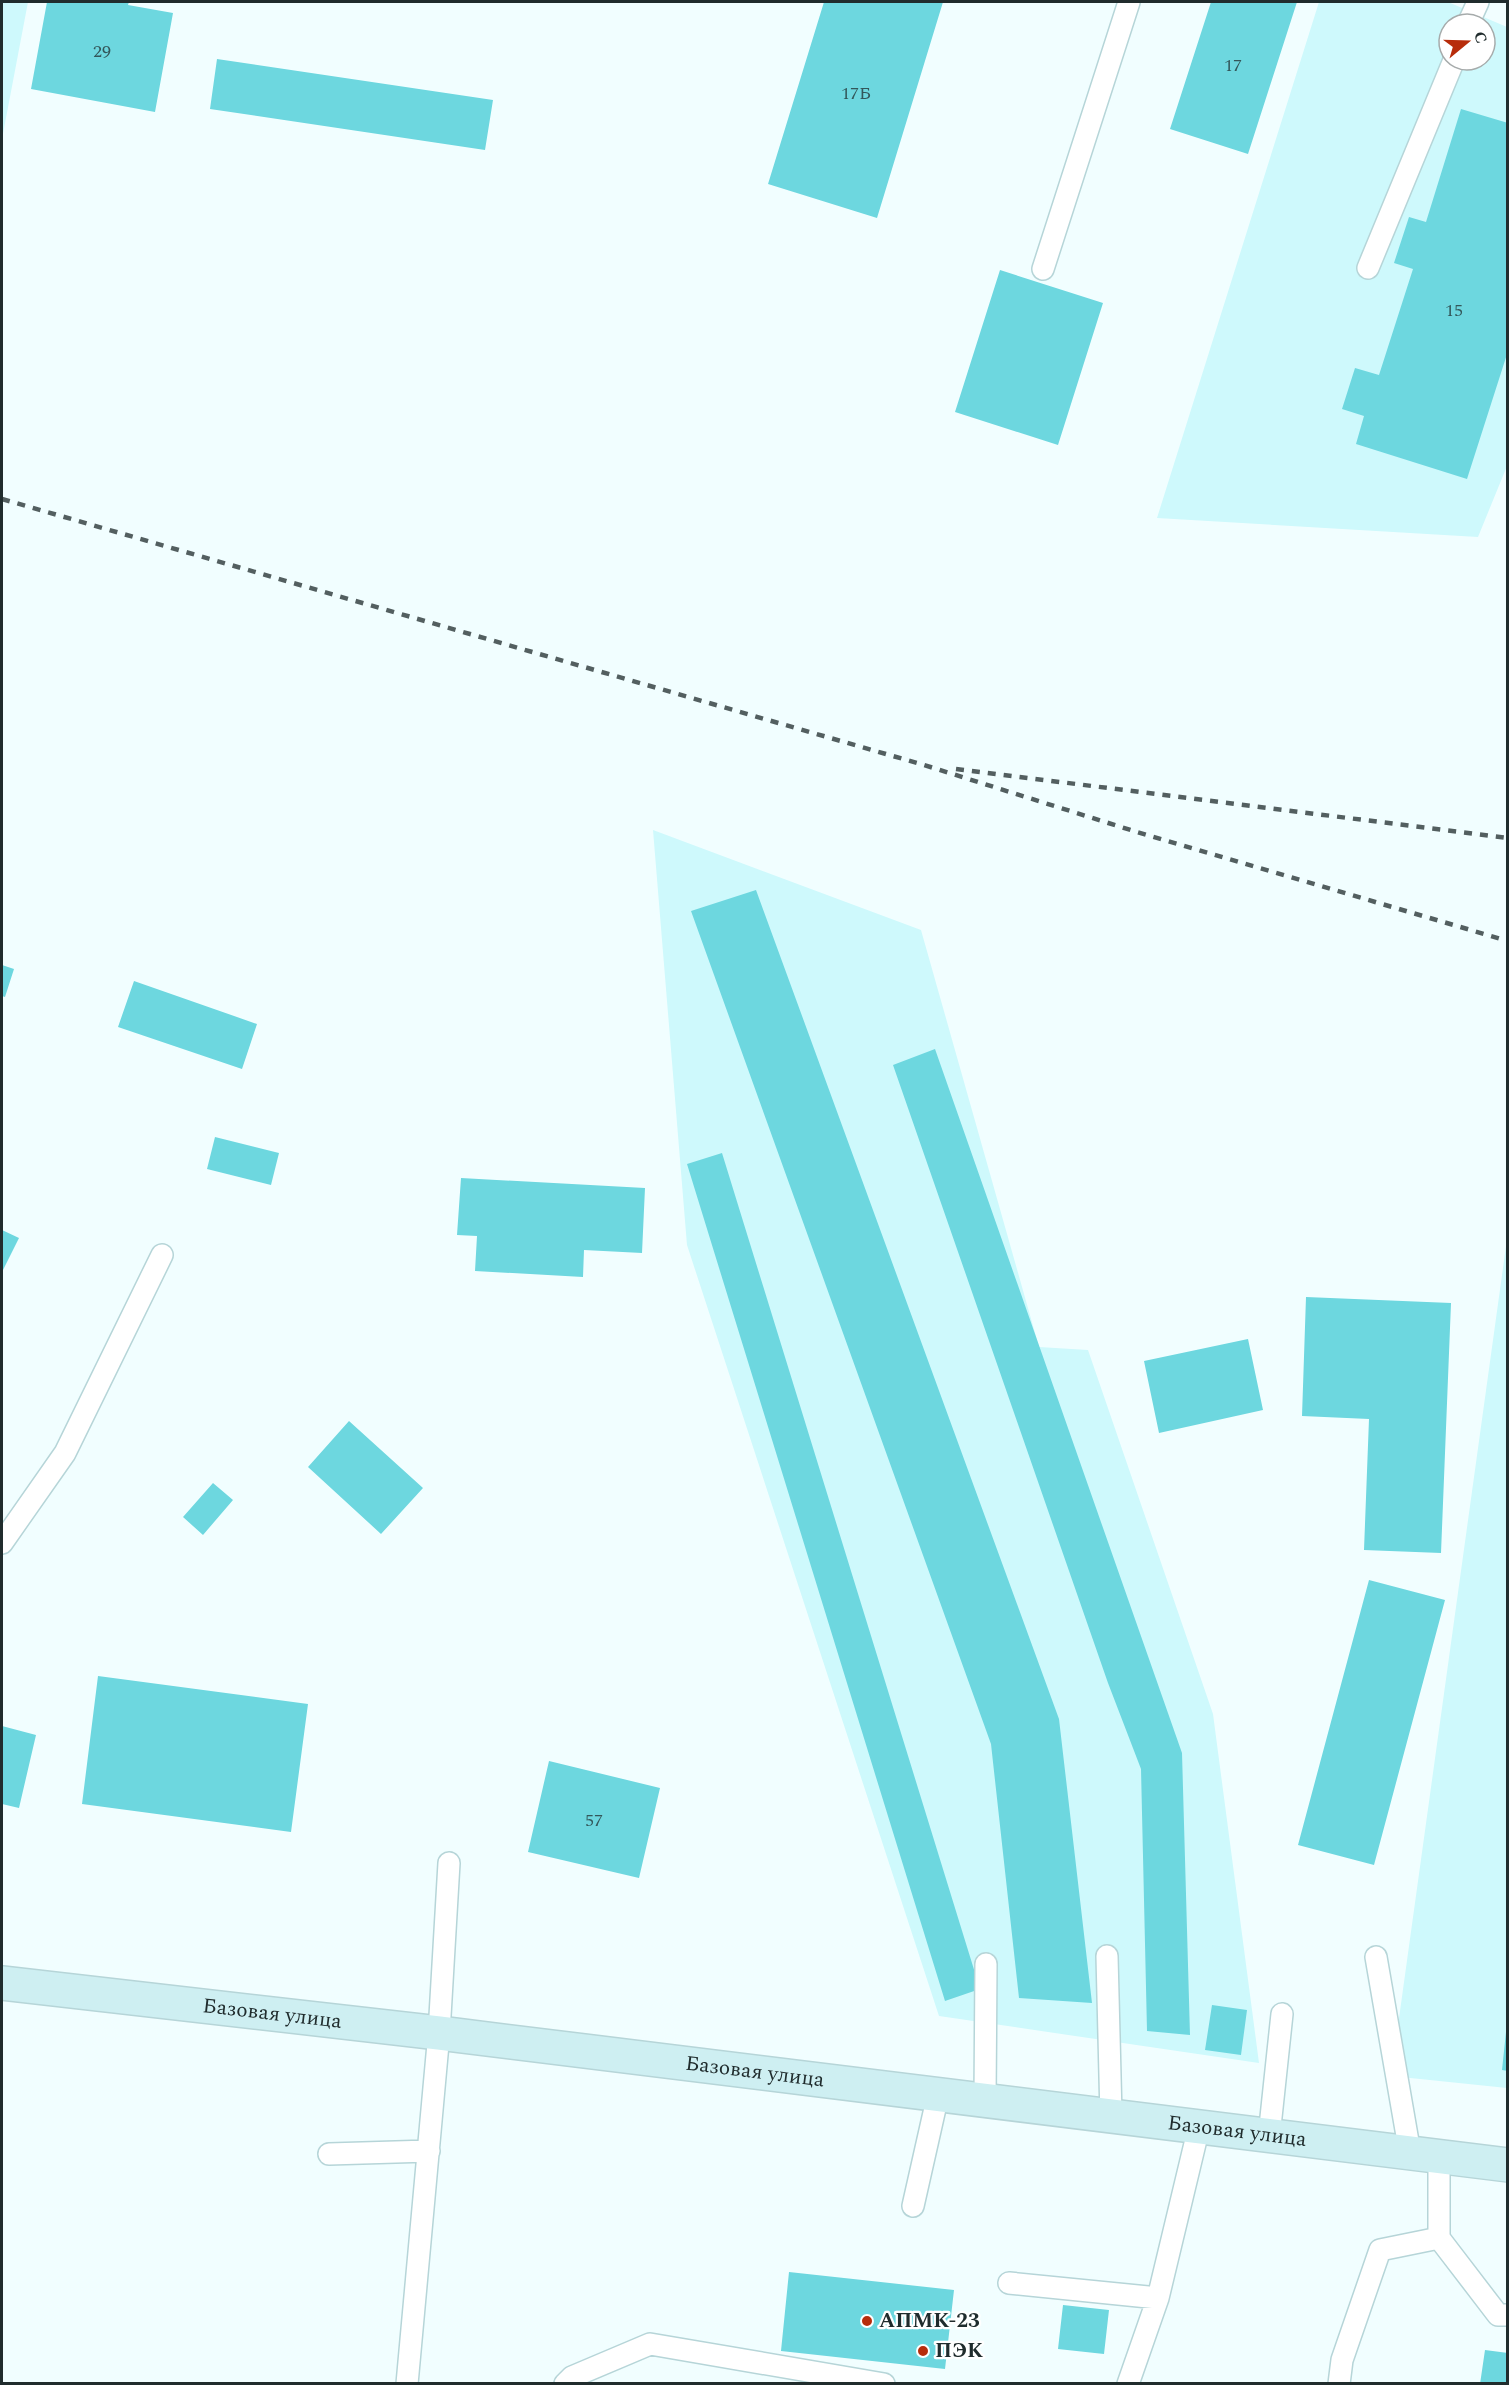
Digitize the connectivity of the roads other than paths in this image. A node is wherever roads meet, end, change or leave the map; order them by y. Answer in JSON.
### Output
{"nodes":[{"id":1,"x":1128,"y":2,"type":"edge"},
{"id":2,"x":1449,"y":72,"type":"edge"},
{"id":3,"x":1368,"y":268,"type":"dead end"},
{"id":4,"x":1043,"y":269,"type":"dead end"},
{"id":5,"x":162,"y":1255,"type":"dead end"},
{"id":6,"x":2,"y":1543,"type":"edge"},
{"id":7,"x":449,"y":1863,"type":"dead end"},
{"id":8,"x":1107,"y":1956,"type":"dead end"},
{"id":9,"x":1376,"y":1957,"type":"dead end"},
{"id":10,"x":986,"y":1964,"type":"dead end"},
{"id":11,"x":2,"y":1983,"type":"edge"},
{"id":12,"x":1282,"y":2014,"type":"dead end"},
{"id":13,"x":439,"y":2033,"type":"junction"},
{"id":14,"x":938,"y":2095,"type":"junction"},
{"id":15,"x":985,"y":2100,"type":"junction"},
{"id":16,"x":1111,"y":2116,"type":"junction"},
{"id":17,"x":1199,"y":2127,"type":"junction"},
{"id":18,"x":1269,"y":2136,"type":"junction"},
{"id":19,"x":429,"y":2151,"type":"junction"},
{"id":20,"x":329,"y":2154,"type":"dead end"},
{"id":21,"x":1424,"y":2154,"type":"junction"},
{"id":22,"x":1508,"y":2165,"type":"edge"},
{"id":23,"x":913,"y":2206,"type":"dead end"},
{"id":24,"x":1439,"y":2238,"type":"junction"},
{"id":25,"x":1009,"y":2283,"type":"dead end"},
{"id":26,"x":1158,"y":2298,"type":"junction"},
{"id":27,"x":1508,"y":2315,"type":"edge"},
{"id":28,"x":408,"y":2384,"type":"edge"},
{"id":29,"x":565,"y":2384,"type":"edge"},
{"id":30,"x":884,"y":2384,"type":"edge"},
{"id":31,"x":1128,"y":2384,"type":"edge"},
{"id":32,"x":1339,"y":2384,"type":"edge"}],
"edges":[{"from":1,"to":4,"type":"lane"},
{"from":2,"to":3,"type":"lane"},
{"from":5,"to":6,"type":"lane"},
{"from":7,"to":13,"type":"lane"},
{"from":8,"to":16,"type":"lane"},
{"from":9,"to":21,"type":"lane"},
{"from":10,"to":15,"type":"lane"},
{"from":11,"to":13,"type":"main road","name":"Базовая улица"},
{"from":12,"to":18,"type":"lane"},
{"from":13,"to":14,"type":"main road","name":"Базовая улица"},
{"from":13,"to":19,"type":"lane"},
{"from":14,"to":15,"type":"main road","name":"Базовая улица"},
{"from":14,"to":23,"type":"lane"},
{"from":15,"to":16,"type":"main road","name":"Базовая улица"},
{"from":16,"to":17,"type":"main road","name":"Базовая улица"},
{"from":17,"to":18,"type":"main road","name":"Базовая улица"},
{"from":17,"to":26,"type":"lane"},
{"from":18,"to":21,"type":"main road","name":"Базовая улица"},
{"from":19,"to":20,"type":"lane"},
{"from":19,"to":28,"type":"lane"},
{"from":21,"to":22,"type":"main road","name":"Базовая улица"},
{"from":21,"to":24,"type":"lane"},
{"from":24,"to":27,"type":"lane"},
{"from":24,"to":32,"type":"lane"},
{"from":25,"to":26,"type":"lane"},
{"from":26,"to":31,"type":"lane"},
{"from":29,"to":30,"type":"lane"}]}
